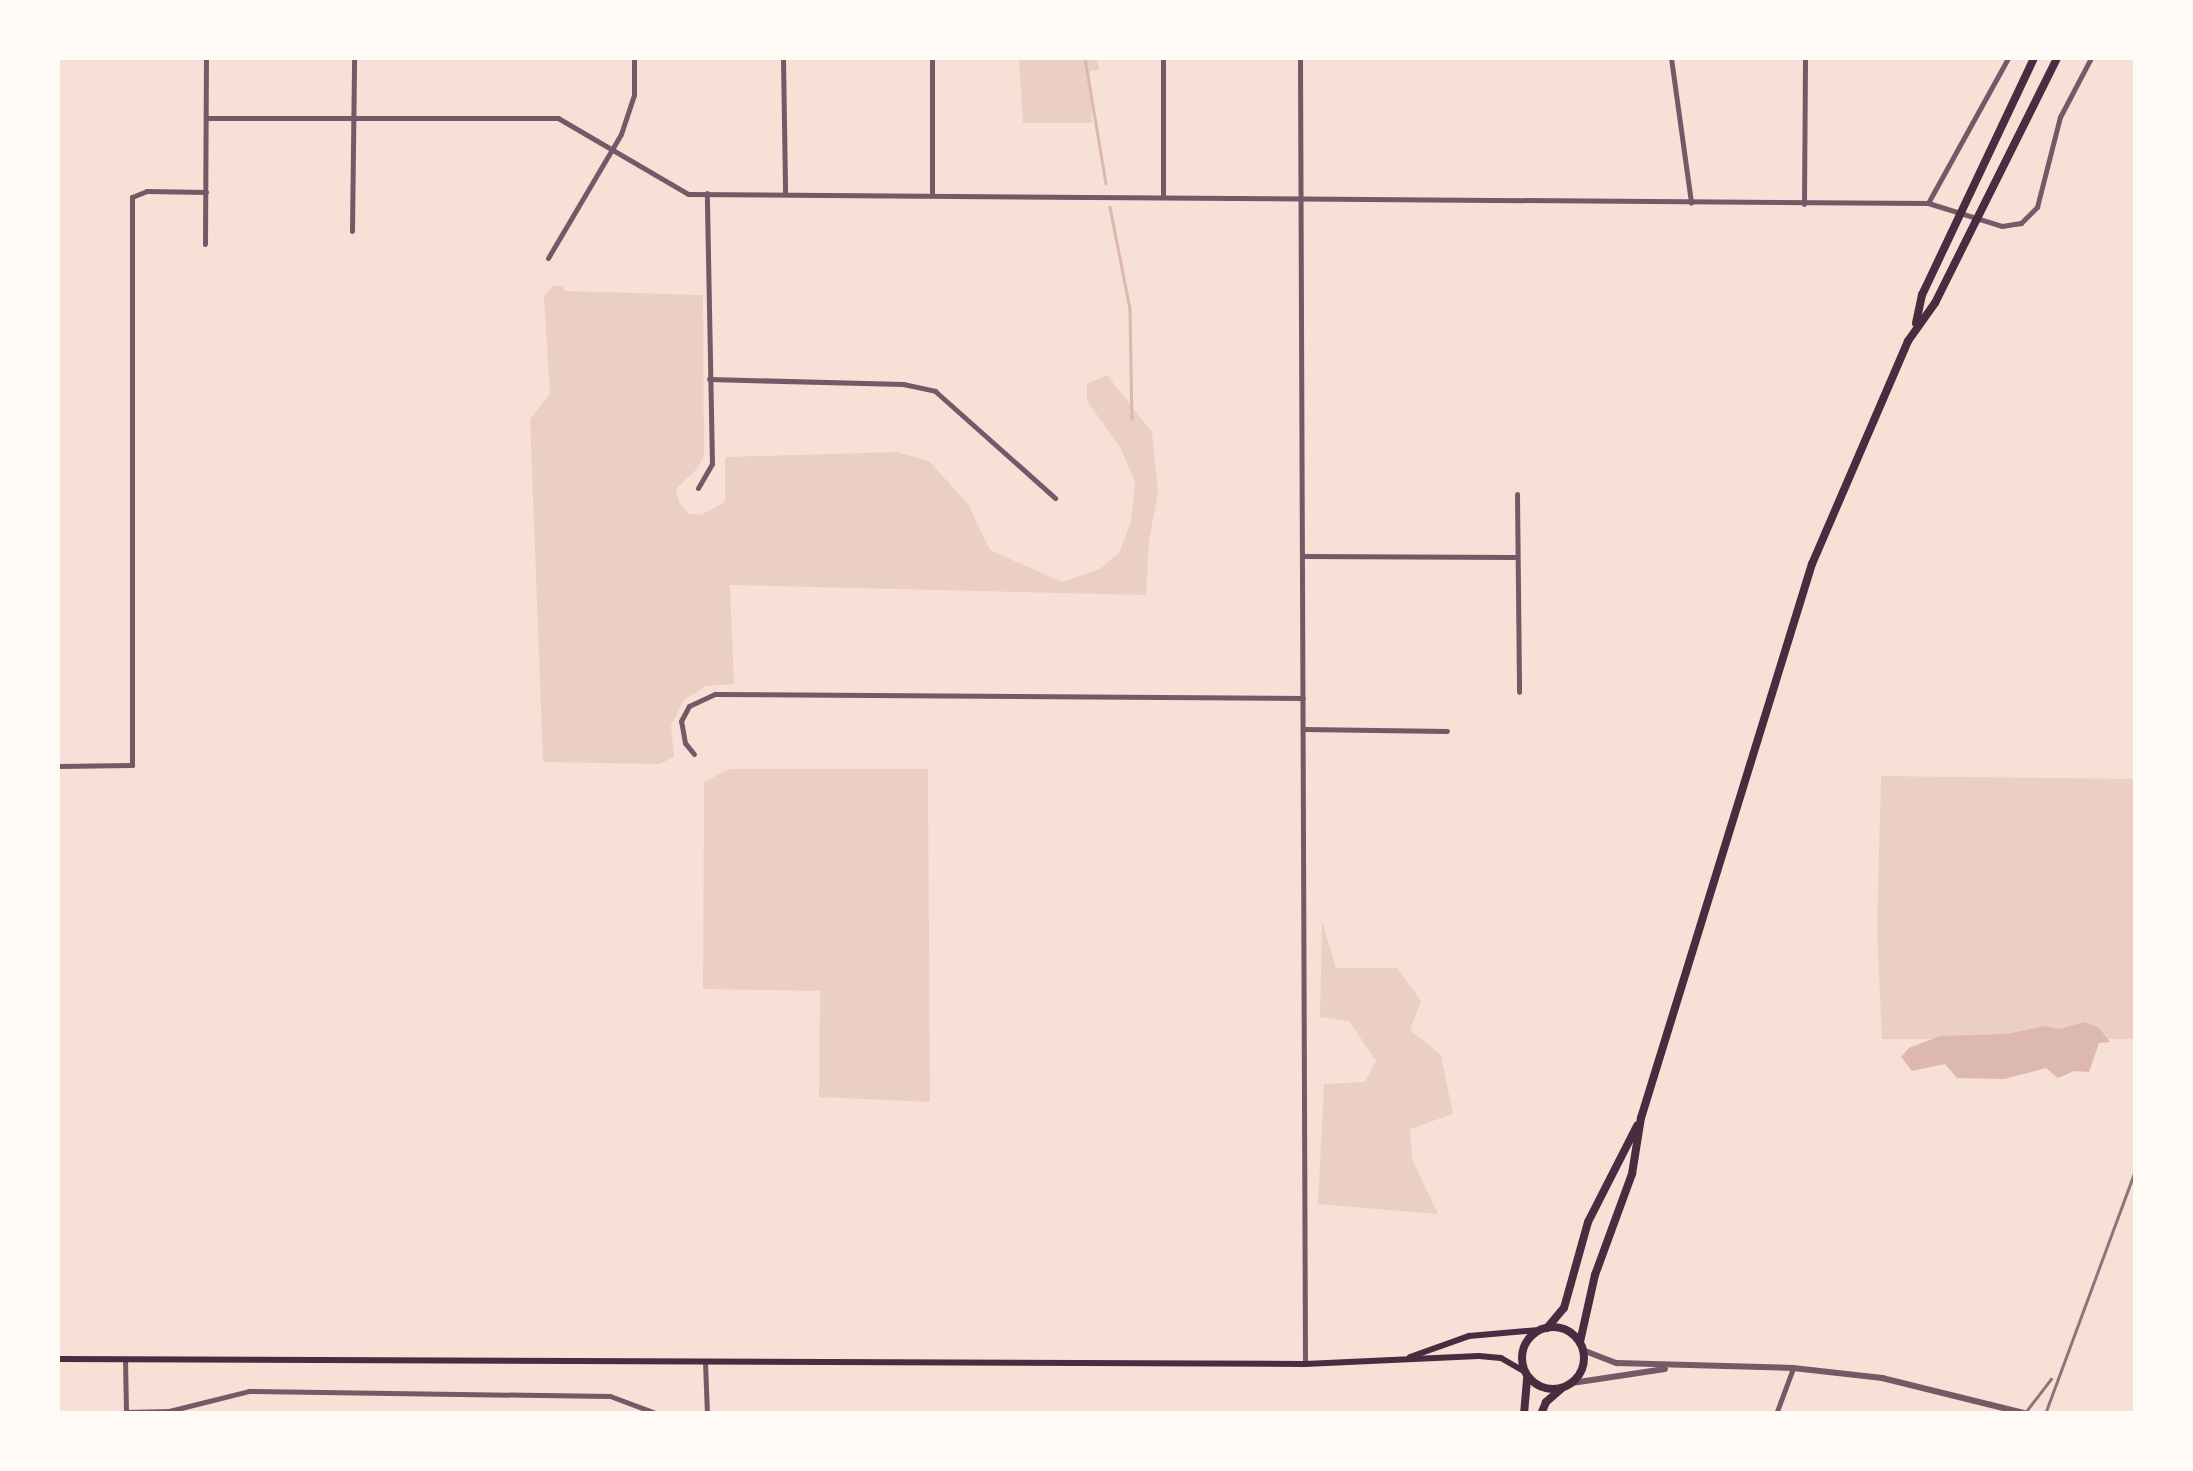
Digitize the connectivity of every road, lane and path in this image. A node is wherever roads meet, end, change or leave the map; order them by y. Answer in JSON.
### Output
{"nodes":[{"id":1,"x":206,"y":58,"type":"edge"},
{"id":2,"x":354,"y":58,"type":"edge"},
{"id":3,"x":634,"y":58,"type":"edge"},
{"id":4,"x":784,"y":58,"type":"edge"},
{"id":5,"x":932,"y":58,"type":"edge"},
{"id":6,"x":1163,"y":58,"type":"edge"},
{"id":7,"x":1300,"y":58,"type":"edge"},
{"id":8,"x":1671,"y":58,"type":"edge"},
{"id":9,"x":1806,"y":58,"type":"edge"},
{"id":10,"x":2008,"y":58,"type":"edge"},
{"id":11,"x":2034,"y":58,"type":"edge"},
{"id":12,"x":2057,"y":58,"type":"edge"},
{"id":13,"x":2092,"y":58,"type":"edge"},
{"id":14,"x":207,"y":118,"type":"junction"},
{"id":15,"x":353,"y":118,"type":"junction"},
{"id":16,"x":613,"y":148,"type":"junction"},
{"id":17,"x":206,"y":192,"type":"junction"},
{"id":18,"x":784,"y":192,"type":"junction"},
{"id":19,"x":707,"y":193,"type":"junction"},
{"id":20,"x":932,"y":194,"type":"junction"},
{"id":21,"x":1163,"y":198,"type":"junction"},
{"id":22,"x":1300,"y":199,"type":"junction"},
{"id":23,"x":1691,"y":203,"type":"junction"},
{"id":24,"x":1928,"y":203,"type":"junction"},
{"id":25,"x":1804,"y":204,"type":"junction"},
{"id":26,"x":1959,"y":214,"type":"junction"},
{"id":27,"x":1976,"y":219,"type":"junction"},
{"id":28,"x":352,"y":231,"type":"dead end"},
{"id":29,"x":205,"y":244,"type":"dead end"},
{"id":30,"x":548,"y":258,"type":"dead end"},
{"id":31,"x":1914,"y":327,"type":"junction"},
{"id":32,"x":709,"y":379,"type":"junction"},
{"id":33,"x":698,"y":488,"type":"dead end"},
{"id":34,"x":1517,"y":494,"type":"dead end"},
{"id":35,"x":1055,"y":498,"type":"dead end"},
{"id":36,"x":1302,"y":556,"type":"junction"},
{"id":37,"x":1516,"y":557,"type":"junction"},
{"id":38,"x":1519,"y":692,"type":"dead end"},
{"id":39,"x":1303,"y":698,"type":"junction"},
{"id":40,"x":1303,"y":729,"type":"junction"},
{"id":41,"x":1448,"y":730,"type":"dead end"},
{"id":42,"x":694,"y":754,"type":"dead end"},
{"id":43,"x":58,"y":766,"type":"edge"},
{"id":44,"x":1641,"y":1118,"type":"junction"},
{"id":45,"x":1543,"y":1329,"type":"junction"},
{"id":46,"x":1582,"y":1346,"type":"junction"},
{"id":47,"x":125,"y":1358,"type":"junction"},
{"id":48,"x":58,"y":1359,"type":"edge"},
{"id":49,"x":1404,"y":1359,"type":"junction"},
{"id":50,"x":705,"y":1362,"type":"junction"},
{"id":51,"x":1305,"y":1364,"type":"junction"},
{"id":52,"x":1682,"y":1366,"type":"junction"},
{"id":53,"x":1793,"y":1368,"type":"junction"},
{"id":54,"x":1525,"y":1374,"type":"junction"},
{"id":55,"x":1572,"y":1383,"type":"junction"},
{"id":56,"x":1562,"y":1388,"type":"junction"},
{"id":57,"x":126,"y":1413,"type":"edge"},
{"id":58,"x":658,"y":1414,"type":"edge"},
{"id":59,"x":707,"y":1414,"type":"edge"},
{"id":60,"x":1524,"y":1414,"type":"edge"},
{"id":61,"x":1542,"y":1414,"type":"edge"},
{"id":62,"x":1776,"y":1414,"type":"edge"},
{"id":63,"x":2028,"y":1414,"type":"edge"}],
"edges":[{"from":1,"to":14,"type":"street"},
{"from":2,"to":15,"type":"street"},
{"from":3,"to":16,"type":"street"},
{"from":4,"to":18,"type":"street"},
{"from":5,"to":20,"type":"street"},
{"from":6,"to":21,"type":"street"},
{"from":7,"to":22,"type":"street"},
{"from":8,"to":23,"type":"street"},
{"from":9,"to":25,"type":"street"},
{"from":10,"to":24,"type":"street"},
{"from":11,"to":26,"type":"main road"},
{"from":12,"to":27,"type":"main road"},
{"from":13,"to":27,"type":"street"},
{"from":14,"to":15,"type":"street"},
{"from":14,"to":17,"type":"street"},
{"from":15,"to":16,"type":"street"},
{"from":15,"to":28,"type":"street"},
{"from":16,"to":19,"type":"street"},
{"from":16,"to":30,"type":"street"},
{"from":17,"to":29,"type":"street"},
{"from":17,"to":43,"type":"street"},
{"from":18,"to":19,"type":"street"},
{"from":18,"to":20,"type":"street"},
{"from":19,"to":32,"type":"street"},
{"from":20,"to":21,"type":"street"},
{"from":21,"to":22,"type":"street"},
{"from":22,"to":23,"type":"street"},
{"from":22,"to":36,"type":"street"},
{"from":23,"to":25,"type":"street"},
{"from":24,"to":25,"type":"street"},
{"from":24,"to":26,"type":"street"},
{"from":26,"to":27,"type":"street"},
{"from":26,"to":31,"type":"main road"},
{"from":27,"to":31,"type":"main road"},
{"from":31,"to":44,"type":"main road"},
{"from":32,"to":33,"type":"street"},
{"from":32,"to":35,"type":"street"},
{"from":34,"to":37,"type":"street"},
{"from":36,"to":37,"type":"street"},
{"from":36,"to":39,"type":"street"},
{"from":37,"to":38,"type":"street"},
{"from":39,"to":40,"type":"street"},
{"from":39,"to":42,"type":"street"},
{"from":40,"to":41,"type":"street"},
{"from":40,"to":51,"type":"street"},
{"from":44,"to":45,"type":"main road"},
{"from":44,"to":46,"type":"main road"},
{"from":45,"to":46,"type":"main road"},
{"from":45,"to":49,"type":"main road"},
{"from":45,"to":54,"type":"main road"},
{"from":46,"to":52,"type":"street"},
{"from":46,"to":55,"type":"main road"},
{"from":47,"to":48,"type":"main road"},
{"from":47,"to":50,"type":"main road"},
{"from":47,"to":57,"type":"street"},
{"from":49,"to":51,"type":"main road"},
{"from":49,"to":54,"type":"main road"},
{"from":50,"to":51,"type":"main road"},
{"from":50,"to":59,"type":"street"},
{"from":52,"to":53,"type":"street"},
{"from":52,"to":55,"type":"street"},
{"from":53,"to":62,"type":"street"},
{"from":53,"to":63,"type":"street"},
{"from":54,"to":56,"type":"main road"},
{"from":54,"to":60,"type":"main road"},
{"from":55,"to":56,"type":"main road"},
{"from":56,"to":61,"type":"main road"},
{"from":57,"to":58,"type":"street"}]}
